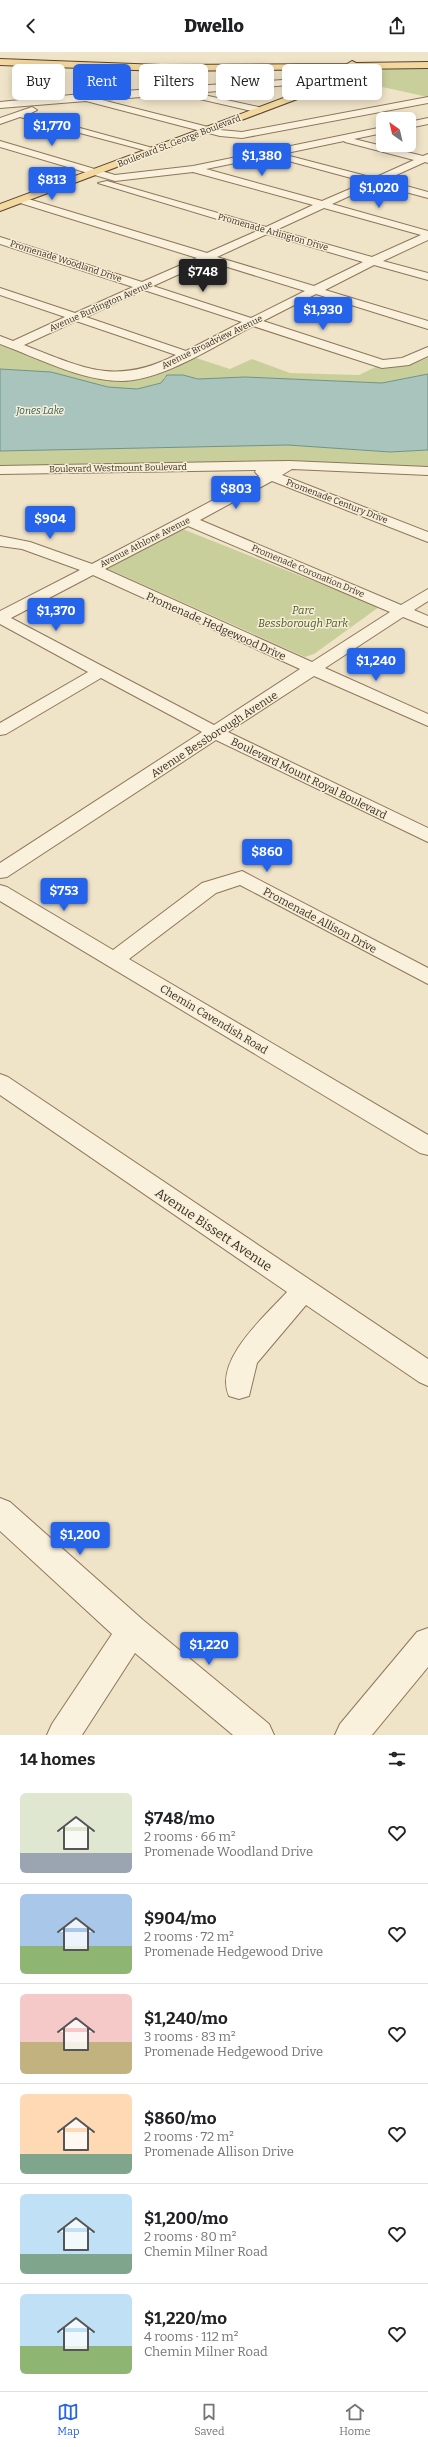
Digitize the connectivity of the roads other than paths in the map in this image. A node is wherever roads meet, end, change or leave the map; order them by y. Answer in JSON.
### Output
{"nodes":[{"id":1,"x":371,"y":56,"type":"dead end"},
{"id":2,"x":0,"y":60,"type":"edge"},
{"id":3,"x":355,"y":60,"type":"junction"},
{"id":4,"x":427,"y":63,"type":"edge"},
{"id":5,"x":350,"y":64,"type":"edge"},
{"id":6,"x":401,"y":65,"type":"junction"},
{"id":7,"x":278,"y":68,"type":"junction"},
{"id":8,"x":282,"y":68,"type":"edge"},
{"id":9,"x":382,"y":68,"type":"edge"},
{"id":10,"x":282,"y":83,"type":"edge"},
{"id":11,"x":208,"y":88,"type":"edge"},
{"id":12,"x":66,"y":98,"type":"junction"},
{"id":13,"x":73,"y":98,"type":"edge"},
{"id":14,"x":208,"y":98,"type":"edge"},
{"id":15,"x":93,"y":100,"type":"edge"},
{"id":16,"x":286,"y":100,"type":"edge"},
{"id":17,"x":428,"y":100,"type":"edge"},
{"id":18,"x":0,"y":105,"type":"edge"},
{"id":19,"x":260,"y":110,"type":"junction"},
{"id":20,"x":20,"y":114,"type":"junction"},
{"id":21,"x":0,"y":121,"type":"edge"},
{"id":22,"x":428,"y":121,"type":"edge"},
{"id":23,"x":416,"y":123,"type":"edge"},
{"id":24,"x":416,"y":125,"type":"edge"},
{"id":25,"x":428,"y":128,"type":"edge"},
{"id":26,"x":209,"y":130,"type":"junction"},
{"id":27,"x":376,"y":132,"type":"edge"},
{"id":28,"x":344,"y":139,"type":"junction"},
{"id":29,"x":0,"y":144,"type":"edge"},
{"id":30,"x":154,"y":150,"type":"junction"},
{"id":31,"x":269,"y":154,"type":"junction"},
{"id":32,"x":427,"y":159,"type":"edge"},
{"id":33,"x":193,"y":169,"type":"junction"},
{"id":34,"x":97,"y":172,"type":"junction"},
{"id":35,"x":82,"y":177,"type":"junction"},
{"id":36,"x":377,"y":182,"type":"junction"},
{"id":37,"x":117,"y":183,"type":"junction"},
{"id":38,"x":428,"y":195,"type":"edge"},
{"id":39,"x":21,"y":200,"type":"junction"},
{"id":40,"x":325,"y":205,"type":"junction"},
{"id":41,"x":0,"y":208,"type":"edge"},
{"id":42,"x":266,"y":230,"type":"junction"},
{"id":43,"x":428,"y":235,"type":"edge"},
{"id":44,"x":0,"y":240,"type":"edge"},
{"id":45,"x":207,"y":258,"type":"junction"},
{"id":46,"x":373,"y":261,"type":"junction"},
{"id":47,"x":428,"y":277,"type":"edge"},
{"id":48,"x":144,"y":287,"type":"junction"},
{"id":49,"x":0,"y":291,"type":"edge"},
{"id":50,"x":316,"y":291,"type":"junction"},
{"id":51,"x":76,"y":317,"type":"junction"},
{"id":52,"x":255,"y":322,"type":"junction"},
{"id":53,"x":428,"y":325,"type":"edge"},
{"id":54,"x":0,"y":340,"type":"edge"},
{"id":55,"x":14,"y":345,"type":"junction"},
{"id":56,"x":428,"y":351,"type":"edge"},
{"id":57,"x":187,"y":355,"type":"junction"},
{"id":58,"x":290,"y":465,"type":"junction"},
{"id":59,"x":246,"y":466,"type":"junction"},
{"id":60,"x":0,"y":470,"type":"edge"},
{"id":61,"x":428,"y":471,"type":"edge"},
{"id":62,"x":271,"y":476,"type":"junction"},
{"id":63,"x":188,"y":520,"type":"junction"},
{"id":64,"x":428,"y":537,"type":"edge"},
{"id":65,"x":0,"y":541,"type":"edge"},
{"id":66,"x":92,"y":569,"type":"junction"},
{"id":67,"x":428,"y":594,"type":"edge"},
{"id":68,"x":402,"y":611,"type":"junction"},
{"id":69,"x":0,"y":618,"type":"edge"},
{"id":70,"x":428,"y":622,"type":"edge"},
{"id":71,"x":313,"y":670,"type":"junction"},
{"id":72,"x":99,"y":671,"type":"junction"},
{"id":73,"x":428,"y":721,"type":"edge"},
{"id":74,"x":0,"y":730,"type":"edge"},
{"id":75,"x":217,"y":732,"type":"junction"},
{"id":76,"x":428,"y":836,"type":"edge"},
{"id":77,"x":0,"y":872,"type":"edge"},
{"id":78,"x":0,"y":892,"type":"edge"},
{"id":79,"x":114,"y":960,"type":"junction"},
{"id":80,"x":428,"y":977,"type":"edge"},
{"id":81,"x":0,"y":1083,"type":"edge"},
{"id":82,"x":428,"y":1146,"type":"edge"},
{"id":83,"x":304,"y":1290,"type":"junction"},
{"id":84,"x":428,"y":1374,"type":"edge"},
{"id":85,"x":239,"y":1387,"type":"dead end"},
{"id":86,"x":0,"y":1512,"type":"edge"},
{"id":87,"x":132,"y":1631,"type":"junction"},
{"id":88,"x":428,"y":1643,"type":"edge"},
{"id":89,"x":63,"y":1735,"type":"edge"},
{"id":90,"x":258,"y":1735,"type":"edge"},
{"id":91,"x":351,"y":1735,"type":"edge"}],
"edges":[{"from":1,"to":4,"type":"main road"},
{"from":2,"to":3,"type":"main road"},
{"from":2,"to":7,"type":"main road"},
{"from":3,"to":4,"type":"main road"},
{"from":3,"to":5,"type":"main road","name":"Boulevard St. George Boulevard"},
{"from":3,"to":6,"type":"main road"},
{"from":3,"to":7,"type":"main road"},
{"from":4,"to":6,"type":"main road"},
{"from":6,"to":9,"type":"main road"},
{"from":7,"to":8,"type":"main road"},
{"from":10,"to":11,"type":"street"},
{"from":12,"to":13,"type":"street"},
{"from":12,"to":18,"type":"street"},
{"from":12,"to":20,"type":"street"},
{"from":14,"to":19,"type":"street"},
{"from":15,"to":26,"type":"street"},
{"from":16,"to":19,"type":"main road","name":"Boulevard St. George Boulevard"},
{"from":17,"to":26,"type":"street"},
{"from":19,"to":26,"type":"main road","name":"Boulevard St. George Boulevard"},
{"from":20,"to":21,"type":"street"},
{"from":20,"to":30,"type":"street"},
{"from":22,"to":23,"type":"street"},
{"from":24,"to":25,"type":"street"},
{"from":26,"to":30,"type":"main road","name":"Boulevard St. George Boulevard"},
{"from":27,"to":28,"type":"street"},
{"from":28,"to":31,"type":"street"},
{"from":28,"to":32,"type":"street"},
{"from":29,"to":34,"type":"street"},
{"from":30,"to":34,"type":"main road","name":"Boulevard St. George Boulevard"},
{"from":31,"to":33,"type":"street"},
{"from":31,"to":36,"type":"street"},
{"from":32,"to":36,"type":"street","name":"Avenue Burlington Avenue"},
{"from":33,"to":37,"type":"street"},
{"from":33,"to":40,"type":"street"},
{"from":34,"to":35,"type":"main road","name":"Boulevard St. George Boulevard"},
{"from":34,"to":37,"type":"street"},
{"from":35,"to":37,"type":"street","name":"Promenade Arlington Drive"},
{"from":35,"to":39,"type":"main road","name":"Boulevard St. George Boulevard"},
{"from":36,"to":38,"type":"street"},
{"from":36,"to":40,"type":"street","name":"Avenue Burlington Avenue"},
{"from":37,"to":42,"type":"street","name":"Promenade Arlington Drive"},
{"from":39,"to":41,"type":"main road","name":"Boulevard St. George Boulevard"},
{"from":39,"to":45,"type":"street"},
{"from":40,"to":42,"type":"street","name":"Avenue Burlington Avenue"},
{"from":40,"to":43,"type":"street"},
{"from":42,"to":45,"type":"street","name":"Avenue Burlington Avenue"},
{"from":42,"to":46,"type":"street","name":"Promenade Arlington Drive"},
{"from":43,"to":46,"type":"street","name":"Avenue Broadview Avenue"},
{"from":44,"to":48,"type":"street","name":"Promenade Woodland Drive"},
{"from":45,"to":48,"type":"street","name":"Avenue Burlington Avenue"},
{"from":45,"to":50,"type":"street"},
{"from":46,"to":47,"type":"street","name":"Promenade Arlington Drive"},
{"from":46,"to":50,"type":"street","name":"Avenue Broadview Avenue"},
{"from":48,"to":51,"type":"street","name":"Avenue Burlington Avenue"},
{"from":48,"to":52,"type":"street","name":"Promenade Woodland Drive"},
{"from":49,"to":51,"type":"street"},
{"from":50,"to":52,"type":"street","name":"Avenue Broadview Avenue"},
{"from":50,"to":53,"type":"street"},
{"from":51,"to":55,"type":"street","name":"Avenue Burlington Avenue"},
{"from":51,"to":57,"type":"street"},
{"from":52,"to":56,"type":"street","name":"Promenade Woodland Drive"},
{"from":52,"to":57,"type":"street","name":"Avenue Broadview Avenue"},
{"from":54,"to":55,"type":"street"},
{"from":55,"to":57,"type":"street","name":"Avenue Broadview Avenue"},
{"from":58,"to":59,"type":"street","name":"Boulevard Westmount Boulevard"},
{"from":58,"to":61,"type":"street","name":"Boulevard Westmount Boulevard"},
{"from":58,"to":62,"type":"street","name":"Avenue Athlone Avenue"},
{"from":59,"to":60,"type":"street","name":"Boulevard Westmount Boulevard"},
{"from":59,"to":62,"type":"street","name":"Promenade Century Drive"},
{"from":62,"to":63,"type":"street","name":"Avenue Athlone Avenue"},
{"from":62,"to":64,"type":"street","name":"Promenade Century Drive"},
{"from":63,"to":66,"type":"street","name":"Avenue Athlone Avenue"},
{"from":63,"to":68,"type":"street","name":"Promenade Coronation Drive"},
{"from":65,"to":66,"type":"street","name":"Promenade Hedgewood Drive"},
{"from":66,"to":69,"type":"street","name":"Avenue Athlone Avenue"},
{"from":66,"to":71,"type":"street","name":"Promenade Hedgewood Drive"},
{"from":67,"to":68,"type":"street","name":"Avenue Bessborough Avenue"},
{"from":68,"to":70,"type":"street","name":"Promenade Coronation Drive"},
{"from":68,"to":71,"type":"street","name":"Avenue Bessborough Avenue"},
{"from":69,"to":72,"type":"street","name":"Boulevard Mount Royal Boulevard"},
{"from":71,"to":73,"type":"street","name":"Promenade Hedgewood Drive"},
{"from":71,"to":75,"type":"street","name":"Avenue Bessborough Avenue"},
{"from":72,"to":74,"type":"street"},
{"from":72,"to":75,"type":"street","name":"Boulevard Mount Royal Boulevard"},
{"from":75,"to":76,"type":"street","name":"Boulevard Mount Royal Boulevard"},
{"from":75,"to":77,"type":"street","name":"Avenue Bessborough Avenue"},
{"from":78,"to":79,"type":"street","name":"Chemin Cavendish Road"},
{"from":79,"to":80,"type":"street","name":"Promenade Allison Drive"},
{"from":79,"to":82,"type":"street","name":"Chemin Cavendish Road"},
{"from":81,"to":83,"type":"street","name":"Avenue Bissett Avenue"},
{"from":83,"to":84,"type":"street","name":"Avenue Bissett Avenue"},
{"from":83,"to":85,"type":"street"},
{"from":86,"to":87,"type":"street"},
{"from":87,"to":89,"type":"street"},
{"from":87,"to":90,"type":"street"},
{"from":88,"to":91,"type":"street"}]}
